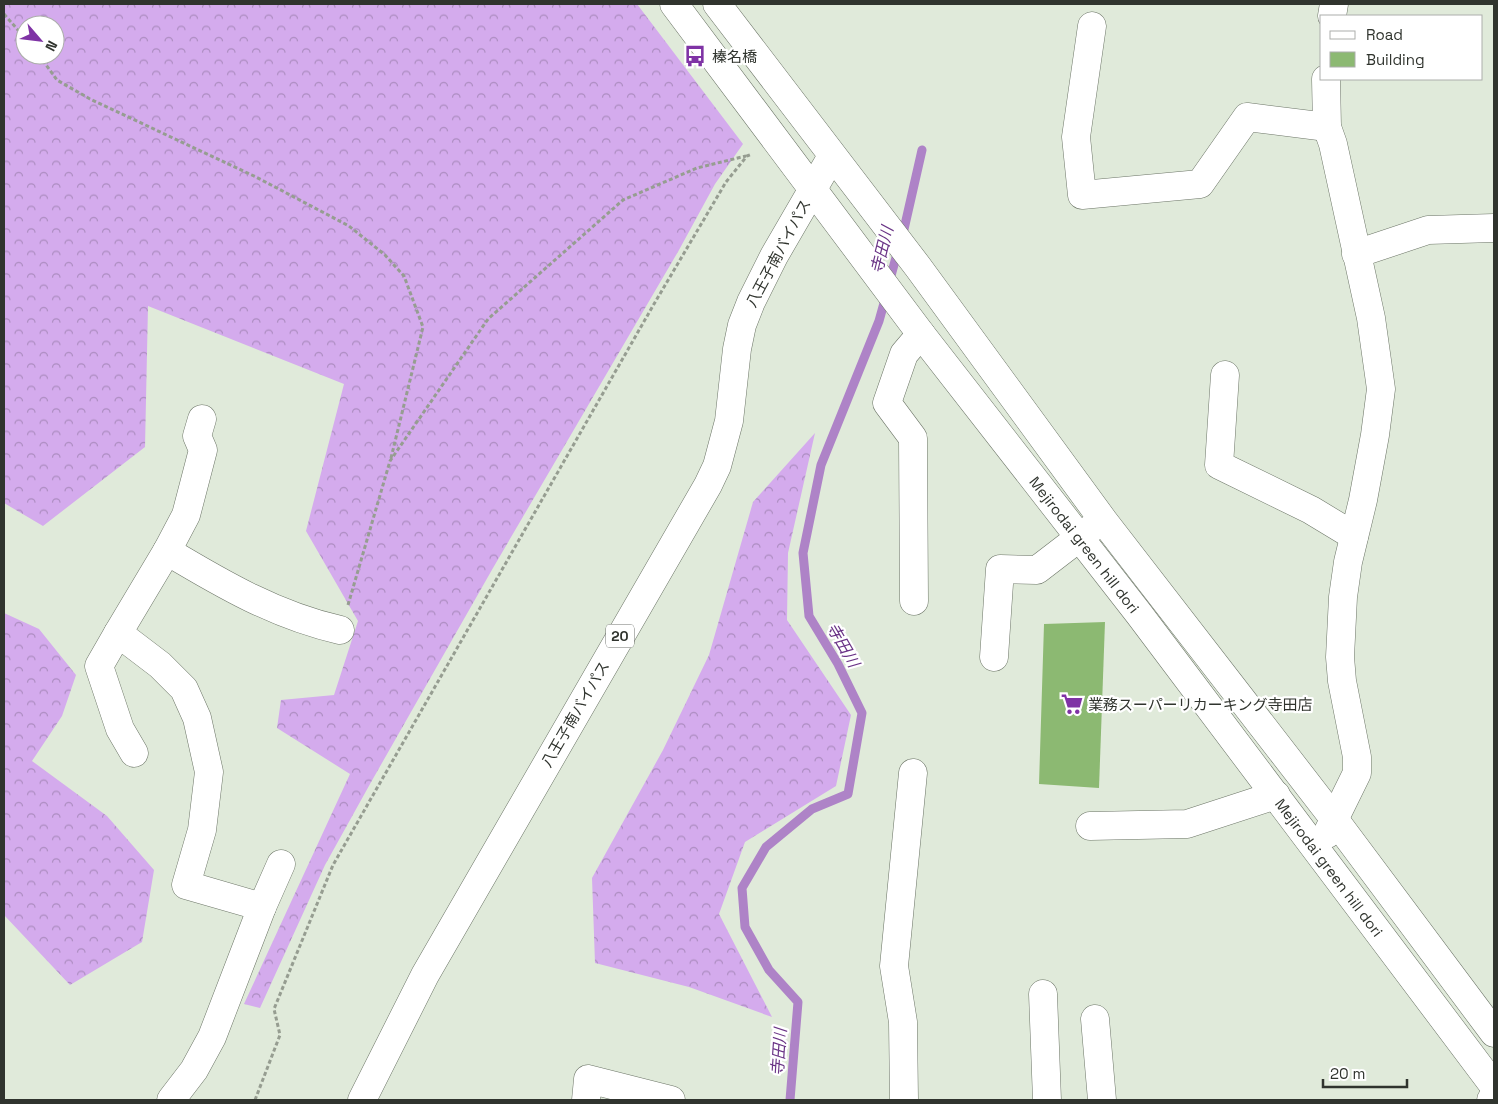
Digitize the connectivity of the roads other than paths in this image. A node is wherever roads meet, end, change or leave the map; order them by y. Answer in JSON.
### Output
{"nodes":[{"id":1,"x":674,"y":4,"type":"edge"},
{"id":2,"x":717,"y":4,"type":"edge"},
{"id":3,"x":1092,"y":26,"type":"dead end"},
{"id":4,"x":1326,"y":80,"type":"edge"},
{"id":5,"x":1327,"y":127,"type":"junction"},
{"id":6,"x":832,"y":156,"type":"junction"},
{"id":7,"x":812,"y":190,"type":"junction"},
{"id":8,"x":1494,"y":228,"type":"edge"},
{"id":9,"x":1356,"y":254,"type":"junction"},
{"id":10,"x":913,"y":324,"type":"junction"},
{"id":11,"x":1225,"y":375,"type":"dead end"},
{"id":12,"x":202,"y":419,"type":"dead end"},
{"id":13,"x":1103,"y":520,"type":"junction"},
{"id":14,"x":1354,"y":536,"type":"junction"},
{"id":15,"x":1080,"y":537,"type":"junction"},
{"id":16,"x":167,"y":551,"type":"junction"},
{"id":17,"x":914,"y":601,"type":"dead end"},
{"id":18,"x":340,"y":630,"type":"road end"},
{"id":19,"x":118,"y":633,"type":"junction"},
{"id":20,"x":994,"y":657,"type":"dead end"},
{"id":21,"x":134,"y":753,"type":"dead end"},
{"id":22,"x":913,"y":773,"type":"dead end"},
{"id":23,"x":1276,"y":795,"type":"junction"},
{"id":24,"x":1335,"y":820,"type":"junction"},
{"id":25,"x":1090,"y":826,"type":"dead end"},
{"id":26,"x":1318,"y":851,"type":"junction"},
{"id":27,"x":282,"y":864,"type":"dead end"},
{"id":28,"x":262,"y":907,"type":"junction"},
{"id":29,"x":1043,"y":994,"type":"dead end"},
{"id":30,"x":1095,"y":1019,"type":"dead end"},
{"id":31,"x":1494,"y":1033,"type":"edge"},
{"id":32,"x":1494,"y":1086,"type":"edge"},
{"id":33,"x":1494,"y":1096,"type":"edge"},
{"id":34,"x":171,"y":1100,"type":"edge"},
{"id":35,"x":362,"y":1100,"type":"edge"},
{"id":36,"x":586,"y":1100,"type":"edge"},
{"id":37,"x":671,"y":1100,"type":"edge"},
{"id":38,"x":904,"y":1100,"type":"edge"},
{"id":39,"x":1047,"y":1100,"type":"edge"},
{"id":40,"x":1102,"y":1100,"type":"edge"},
{"id":41,"x":1491,"y":1100,"type":"edge"}],
"edges":[{"from":1,"to":7,"type":"main road","name":"Mejirodai green hill dori"},
{"from":2,"to":6,"type":"main road","name":"Mejirodai green hill dori"},
{"from":3,"to":5,"type":"main road"},
{"from":4,"to":5,"type":"main road"},
{"from":5,"to":9,"type":"main road"},
{"from":6,"to":7,"type":"main road","name":"八王子南バイパス","number":"20"},
{"from":6,"to":13,"type":"main road","name":"Mejirodai green hill dori"},
{"from":7,"to":10,"type":"main road","name":"Mejirodai green hill dori"},
{"from":7,"to":35,"type":"main road","name":"八王子南バイパス","number":"20"},
{"from":8,"to":9,"type":"main road"},
{"from":9,"to":14,"type":"main road"},
{"from":10,"to":15,"type":"main road","name":"Mejirodai green hill dori"},
{"from":10,"to":17,"type":"main road"},
{"from":11,"to":14,"type":"main road"},
{"from":12,"to":16,"type":"main road"},
{"from":13,"to":15,"type":"main road"},
{"from":13,"to":24,"type":"main road","name":"Mejirodai green hill dori"},
{"from":14,"to":24,"type":"main road"},
{"from":15,"to":20,"type":"main road"},
{"from":15,"to":23,"type":"main road","name":"Mejirodai green hill dori"},
{"from":16,"to":18,"type":"main road"},
{"from":16,"to":19,"type":"main road"},
{"from":19,"to":21,"type":"main road"},
{"from":19,"to":28,"type":"main road"},
{"from":22,"to":38,"type":"main road"},
{"from":23,"to":25,"type":"main road"},
{"from":23,"to":26,"type":"main road","name":"Mejirodai green hill dori"},
{"from":24,"to":26,"type":"main road"},
{"from":24,"to":31,"type":"main road","name":"Mejirodai green hill dori"},
{"from":26,"to":32,"type":"main road","name":"Mejirodai green hill dori"},
{"from":27,"to":28,"type":"main road"},
{"from":28,"to":34,"type":"main road"},
{"from":29,"to":39,"type":"main road"},
{"from":30,"to":40,"type":"main road"},
{"from":33,"to":41,"type":"main road"},
{"from":36,"to":37,"type":"main road"}]}
